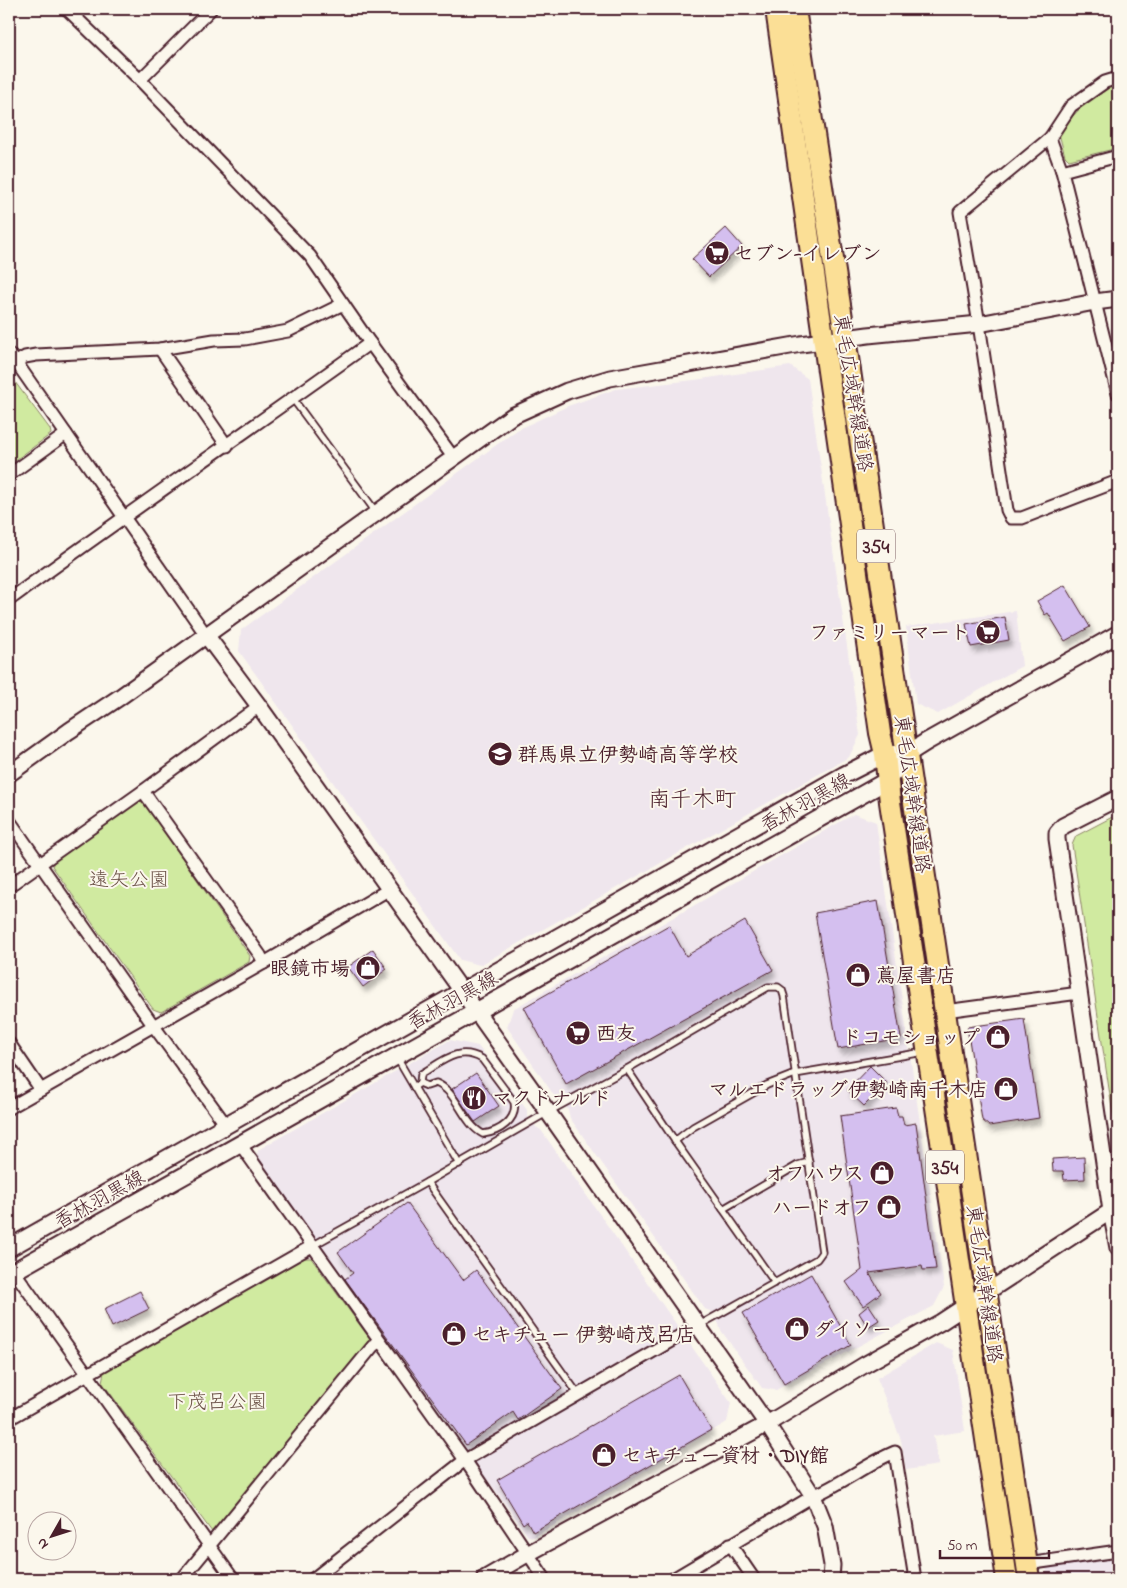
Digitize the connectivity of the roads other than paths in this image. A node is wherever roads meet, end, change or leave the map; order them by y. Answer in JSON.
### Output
{"nodes":[{"id":1,"x":67,"y":9,"type":"edge"},
{"id":2,"x":210,"y":9,"type":"edge"},
{"id":3,"x":776,"y":9,"type":"edge"},
{"id":4,"x":795,"y":9,"type":"edge"},
{"id":5,"x":1118,"y":78,"type":"edge"},
{"id":6,"x":140,"y":80,"type":"junction"},
{"id":7,"x":1050,"y":138,"type":"junction"},
{"id":8,"x":1118,"y":156,"type":"edge"},
{"id":9,"x":1062,"y":171,"type":"junction"},
{"id":10,"x":1118,"y":299,"type":"edge"},
{"id":11,"x":1095,"y":302,"type":"junction"},
{"id":12,"x":343,"y":304,"type":"junction"},
{"id":13,"x":979,"y":324,"type":"junction"},
{"id":14,"x":846,"y":338,"type":"junction"},
{"id":15,"x":823,"y":341,"type":"junction"},
{"id":16,"x":370,"y":343,"type":"junction"},
{"id":17,"x":160,"y":349,"type":"junction"},
{"id":18,"x":11,"y":361,"type":"edge"},
{"id":19,"x":1118,"y":394,"type":"edge"},
{"id":20,"x":293,"y":399,"type":"junction"},
{"id":21,"x":66,"y":434,"type":"junction"},
{"id":22,"x":227,"y":446,"type":"junction"},
{"id":23,"x":453,"y":457,"type":"junction"},
{"id":24,"x":9,"y":475,"type":"edge"},
{"id":25,"x":1118,"y":481,"type":"edge"},
{"id":26,"x":376,"y":512,"type":"junction"},
{"id":27,"x":124,"y":516,"type":"junction"},
{"id":28,"x":9,"y":600,"type":"edge"},
{"id":29,"x":1118,"y":634,"type":"edge"},
{"id":30,"x":206,"y":635,"type":"junction"},
{"id":31,"x":259,"y":706,"type":"junction"},
{"id":32,"x":885,"y":754,"type":"junction"},
{"id":33,"x":907,"y":754,"type":"junction"},
{"id":34,"x":9,"y":774,"type":"edge"},
{"id":35,"x":888,"y":780,"type":"junction"},
{"id":36,"x":143,"y":791,"type":"junction"},
{"id":37,"x":1118,"y":798,"type":"edge"},
{"id":38,"x":9,"y":820,"type":"edge"},
{"id":39,"x":40,"y":863,"type":"junction"},
{"id":40,"x":9,"y":886,"type":"edge"},
{"id":41,"x":388,"y":890,"type":"junction"},
{"id":42,"x":264,"y":963,"type":"junction"},
{"id":43,"x":462,"y":991,"type":"junction"},
{"id":44,"x":1079,"y":993,"type":"junction"},
{"id":45,"x":475,"y":1011,"type":"junction"},
{"id":46,"x":944,"y":1011,"type":"junction"},
{"id":47,"x":153,"y":1025,"type":"junction"},
{"id":48,"x":9,"y":1043,"type":"edge"},
{"id":49,"x":928,"y":1051,"type":"junction"},
{"id":50,"x":396,"y":1056,"type":"junction"},
{"id":51,"x":627,"y":1069,"type":"junction"},
{"id":52,"x":795,"y":1074,"type":"junction"},
{"id":53,"x":417,"y":1085,"type":"junction"},
{"id":54,"x":41,"y":1090,"type":"junction"},
{"id":55,"x":9,"y":1108,"type":"edge"},
{"id":56,"x":548,"y":1112,"type":"junction"},
{"id":57,"x":226,"y":1125,"type":"junction"},
{"id":58,"x":675,"y":1141,"type":"junction"},
{"id":59,"x":240,"y":1144,"type":"junction"},
{"id":60,"x":809,"y":1162,"type":"junction"},
{"id":61,"x":459,"y":1164,"type":"junction"},
{"id":62,"x":427,"y":1182,"type":"junction"},
{"id":63,"x":1115,"y":1209,"type":"edge"},
{"id":64,"x":723,"y":1210,"type":"junction"},
{"id":65,"x":312,"y":1246,"type":"junction"},
{"id":66,"x":9,"y":1248,"type":"edge"},
{"id":67,"x":1118,"y":1248,"type":"edge"},
{"id":68,"x":12,"y":1272,"type":"edge"},
{"id":69,"x":775,"y":1283,"type":"junction"},
{"id":70,"x":987,"y":1293,"type":"junction"},
{"id":71,"x":965,"y":1307,"type":"junction"},
{"id":72,"x":697,"y":1326,"type":"junction"},
{"id":73,"x":380,"y":1341,"type":"junction"},
{"id":74,"x":88,"y":1375,"type":"junction"},
{"id":75,"x":578,"y":1394,"type":"junction"},
{"id":76,"x":9,"y":1419,"type":"edge"},
{"id":77,"x":767,"y":1424,"type":"junction"},
{"id":78,"x":465,"y":1460,"type":"junction"},
{"id":79,"x":813,"y":1496,"type":"junction"},
{"id":80,"x":730,"y":1544,"type":"junction"},
{"id":81,"x":210,"y":1547,"type":"junction"},
{"id":82,"x":1118,"y":1551,"type":"edge"},
{"id":83,"x":528,"y":1553,"type":"junction"},
{"id":84,"x":1028,"y":1572,"type":"edge"},
{"id":85,"x":182,"y":1579,"type":"edge"},
{"id":86,"x":233,"y":1579,"type":"edge"},
{"id":87,"x":312,"y":1579,"type":"edge"},
{"id":88,"x":484,"y":1579,"type":"edge"},
{"id":89,"x":545,"y":1579,"type":"edge"},
{"id":90,"x":673,"y":1579,"type":"edge"},
{"id":91,"x":754,"y":1579,"type":"edge"},
{"id":92,"x":831,"y":1579,"type":"edge"},
{"id":93,"x":915,"y":1579,"type":"edge"},
{"id":94,"x":1007,"y":1579,"type":"edge"}],
"edges":[{"from":1,"to":6,"type":"street"},
{"from":2,"to":6,"type":"street"},
{"from":3,"to":15,"type":"highway","name":"東毛広域幹線道路","number":"354"},
{"from":4,"to":14,"type":"highway","name":"東毛広域幹線道路","number":"354"},
{"from":5,"to":7,"type":"street"},
{"from":6,"to":12,"type":"street"},
{"from":7,"to":9,"type":"street"},
{"from":7,"to":13,"type":"street"},
{"from":8,"to":9,"type":"street"},
{"from":9,"to":11,"type":"street"},
{"from":10,"to":11,"type":"street"},
{"from":11,"to":13,"type":"street"},
{"from":11,"to":19,"type":"street"},
{"from":12,"to":16,"type":"street"},
{"from":12,"to":17,"type":"street"},
{"from":13,"to":14,"type":"street"},
{"from":13,"to":25,"type":"street"},
{"from":14,"to":15,"type":"street"},
{"from":14,"to":33,"type":"highway","name":"東毛広域幹線道路","number":"354"},
{"from":15,"to":23,"type":"street"},
{"from":15,"to":32,"type":"highway","name":"東毛広域幹線道路","number":"354"},
{"from":16,"to":20,"type":"street"},
{"from":16,"to":23,"type":"street"},
{"from":17,"to":18,"type":"street"},
{"from":17,"to":22,"type":"street"},
{"from":18,"to":21,"type":"street"},
{"from":20,"to":22,"type":"street"},
{"from":20,"to":26,"type":"lane"},
{"from":21,"to":24,"type":"street"},
{"from":21,"to":27,"type":"street"},
{"from":22,"to":27,"type":"street"},
{"from":23,"to":26,"type":"street"},
{"from":26,"to":30,"type":"street"},
{"from":27,"to":28,"type":"street"},
{"from":27,"to":30,"type":"street"},
{"from":29,"to":33,"type":"main road","name":"香林羽黒線"},
{"from":30,"to":31,"type":"street"},
{"from":30,"to":34,"type":"street"},
{"from":31,"to":36,"type":"street"},
{"from":31,"to":41,"type":"street"},
{"from":32,"to":33,"type":"main road","name":"香林羽黒線"},
{"from":32,"to":35,"type":"highway","name":"東毛広域幹線道路","number":"354"},
{"from":32,"to":43,"type":"main road","name":"香林羽黒線"},
{"from":33,"to":35,"type":"main road","name":"香林羽黒線"},
{"from":33,"to":46,"type":"highway","name":"東毛広域幹線道路","number":"354"},
{"from":35,"to":45,"type":"main road","name":"香林羽黒線"},
{"from":35,"to":49,"type":"highway","name":"東毛広域幹線道路","number":"354"},
{"from":36,"to":39,"type":"street"},
{"from":36,"to":42,"type":"street"},
{"from":37,"to":44,"type":"street"},
{"from":38,"to":39,"type":"street"},
{"from":39,"to":40,"type":"street"},
{"from":39,"to":47,"type":"street"},
{"from":41,"to":42,"type":"street"},
{"from":41,"to":43,"type":"street"},
{"from":42,"to":47,"type":"street"},
{"from":43,"to":45,"type":"street"},
{"from":43,"to":57,"type":"main road","name":"香林羽黒線"},
{"from":44,"to":46,"type":"street"},
{"from":44,"to":63,"type":"street"},
{"from":45,"to":50,"type":"main road","name":"香林羽黒線"},
{"from":45,"to":56,"type":"street"},
{"from":46,"to":70,"type":"highway","name":"東毛広域幹線道路","number":"354"},
{"from":47,"to":54,"type":"street"},
{"from":47,"to":57,"type":"street"},
{"from":48,"to":54,"type":"street"},
{"from":49,"to":52,"type":"lane"},
{"from":49,"to":71,"type":"highway","name":"東毛広域幹線道路","number":"354"},
{"from":50,"to":53,"type":"lane"},
{"from":50,"to":59,"type":"main road","name":"香林羽黒線"},
{"from":51,"to":52,"type":"lane"},
{"from":51,"to":56,"type":"lane"},
{"from":51,"to":58,"type":"lane"},
{"from":52,"to":58,"type":"lane"},
{"from":52,"to":60,"type":"lane"},
{"from":53,"to":53,"type":"lane"},
{"from":53,"to":61,"type":"lane"},
{"from":54,"to":55,"type":"street"},
{"from":56,"to":61,"type":"lane"},
{"from":56,"to":72,"type":"street"},
{"from":57,"to":66,"type":"main road","name":"香林羽黒線"},
{"from":58,"to":64,"type":"lane"},
{"from":59,"to":65,"type":"street"},
{"from":59,"to":68,"type":"main road","name":"香林羽黒線"},
{"from":60,"to":64,"type":"lane"},
{"from":60,"to":69,"type":"lane"},
{"from":61,"to":62,"type":"lane"},
{"from":62,"to":65,"type":"lane"},
{"from":62,"to":75,"type":"lane"},
{"from":63,"to":67,"type":"street"},
{"from":63,"to":70,"type":"street"},
{"from":64,"to":69,"type":"lane"},
{"from":65,"to":73,"type":"street"},
{"from":65,"to":74,"type":"street"},
{"from":68,"to":74,"type":"street"},
{"from":69,"to":72,"type":"lane"},
{"from":70,"to":71,"type":"street"},
{"from":70,"to":84,"type":"highway","name":"東毛広域幹線道路","number":"354"},
{"from":71,"to":77,"type":"street"},
{"from":71,"to":94,"type":"highway","name":"東毛広域幹線道路","number":"354"},
{"from":72,"to":75,"type":"street"},
{"from":72,"to":77,"type":"street"},
{"from":73,"to":78,"type":"street"},
{"from":73,"to":81,"type":"street"},
{"from":74,"to":76,"type":"street"},
{"from":74,"to":81,"type":"street"},
{"from":75,"to":78,"type":"street"},
{"from":77,"to":79,"type":"street"},
{"from":77,"to":83,"type":"street"},
{"from":78,"to":83,"type":"street"},
{"from":78,"to":87,"type":"street"},
{"from":79,"to":80,"type":"street"},
{"from":79,"to":92,"type":"street"},
{"from":79,"to":93,"type":"street"},
{"from":80,"to":90,"type":"street"},
{"from":80,"to":91,"type":"street"},
{"from":81,"to":85,"type":"street"},
{"from":81,"to":86,"type":"street"},
{"from":82,"to":84,"type":"street"},
{"from":83,"to":88,"type":"street"},
{"from":83,"to":89,"type":"street"}]}
